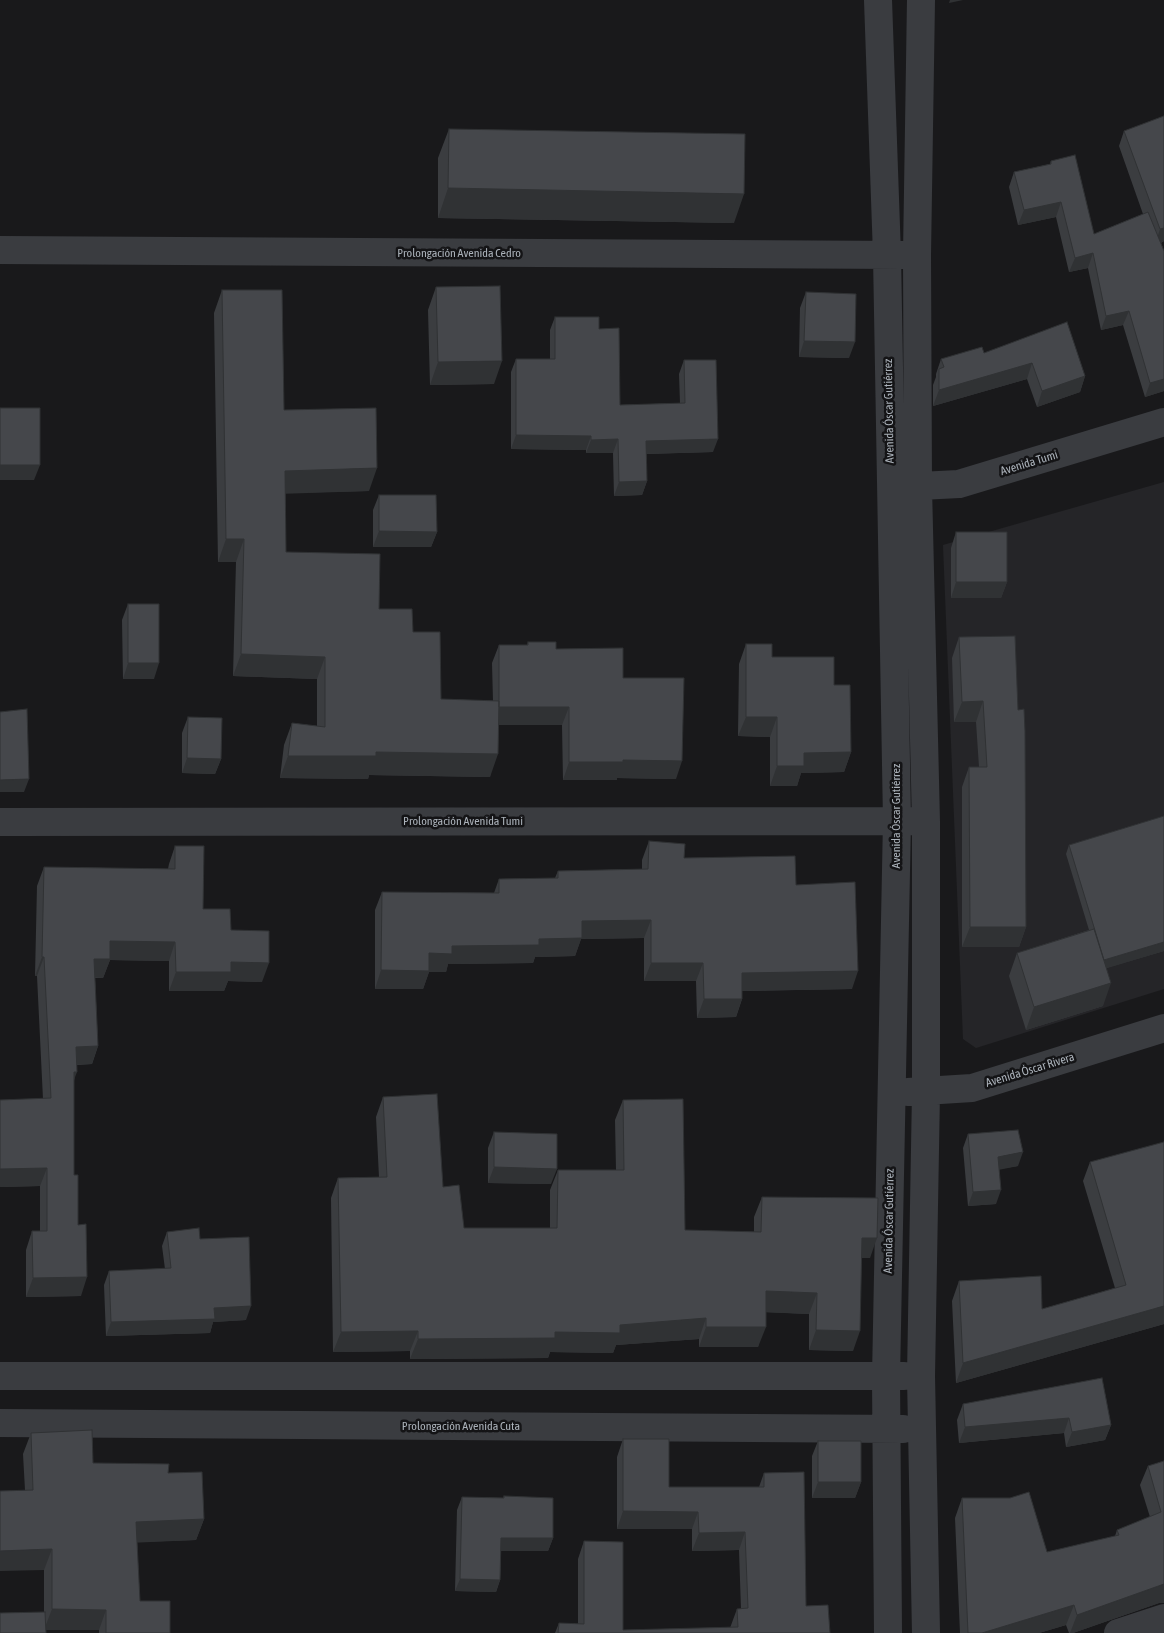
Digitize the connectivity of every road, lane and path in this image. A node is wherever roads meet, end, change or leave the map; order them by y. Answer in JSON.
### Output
{"nodes":[{"id":1,"x":878,"y":0,"type":"edge"},
{"id":2,"x":921,"y":0,"type":"edge"},
{"id":3,"x":0,"y":250,"type":"edge"},
{"id":4,"x":887,"y":255,"type":"junction"},
{"id":5,"x":917,"y":255,"type":"junction"},
{"id":6,"x":1164,"y":422,"type":"edge"},
{"id":7,"x":891,"y":487,"type":"junction"},
{"id":8,"x":918,"y":487,"type":"junction"},
{"id":9,"x":897,"y":820,"type":"junction"},
{"id":10,"x":0,"y":822,"type":"edge"},
{"id":11,"x":926,"y":822,"type":"junction"},
{"id":12,"x":1164,"y":1028,"type":"edge"},
{"id":13,"x":892,"y":1092,"type":"junction"},
{"id":14,"x":926,"y":1092,"type":"junction"},
{"id":15,"x":0,"y":1376,"type":"edge"},
{"id":16,"x":920,"y":1376,"type":"junction"},
{"id":17,"x":886,"y":1377,"type":"junction"},
{"id":18,"x":0,"y":1423,"type":"edge"},
{"id":19,"x":887,"y":1429,"type":"junction"},
{"id":20,"x":922,"y":1429,"type":"junction"},
{"id":21,"x":1164,"y":1618,"type":"edge"},
{"id":22,"x":888,"y":1633,"type":"edge"},
{"id":23,"x":926,"y":1633,"type":"edge"},
{"id":24,"x":1118,"y":1633,"type":"edge"}],
"edges":[{"from":1,"to":4,"type":"street","name":"Avenida Óscar Gutiérrez"},
{"from":2,"to":5,"type":"street"},
{"from":3,"to":4,"type":"street","name":"Prolongación Avenida Cedro"},
{"from":4,"to":5,"type":"street","name":"Prolongación Avenida Cedro"},
{"from":4,"to":7,"type":"street","name":"Avenida Óscar Gutiérrez"},
{"from":5,"to":8,"type":"street"},
{"from":6,"to":8,"type":"street","name":"Avenida Tumi"},
{"from":7,"to":8,"type":"street","name":"Avenida Tumi"},
{"from":7,"to":9,"type":"street","name":"Avenida Óscar Gutiérrez"},
{"from":8,"to":11,"type":"street"},
{"from":9,"to":10,"type":"street","name":"Prolongación Avenida Tumi"},
{"from":9,"to":11,"type":"street","name":"Prolongación Avenida Tumi"},
{"from":9,"to":13,"type":"street","name":"Avenida Óscar Gutiérrez"},
{"from":11,"to":14,"type":"street"},
{"from":12,"to":14,"type":"street","name":"Avenida Óscar Rivera"},
{"from":13,"to":14,"type":"street","name":"Avenida Óscar Rivera"},
{"from":13,"to":17,"type":"street","name":"Avenida Óscar Gutiérrez"},
{"from":14,"to":16,"type":"street"},
{"from":15,"to":17,"type":"street"},
{"from":16,"to":17,"type":"street"},
{"from":16,"to":20,"type":"street"},
{"from":17,"to":19,"type":"street","name":"Avenida Óscar Gutiérrez"},
{"from":18,"to":19,"type":"street","name":"Prolongación Avenida Cuta"},
{"from":19,"to":20,"type":"street","name":"Prolongación Avenida Cuta"},
{"from":19,"to":22,"type":"street","name":"Avenida Óscar Gutiérrez"},
{"from":20,"to":23,"type":"street"},
{"from":21,"to":24,"type":"street"}]}
